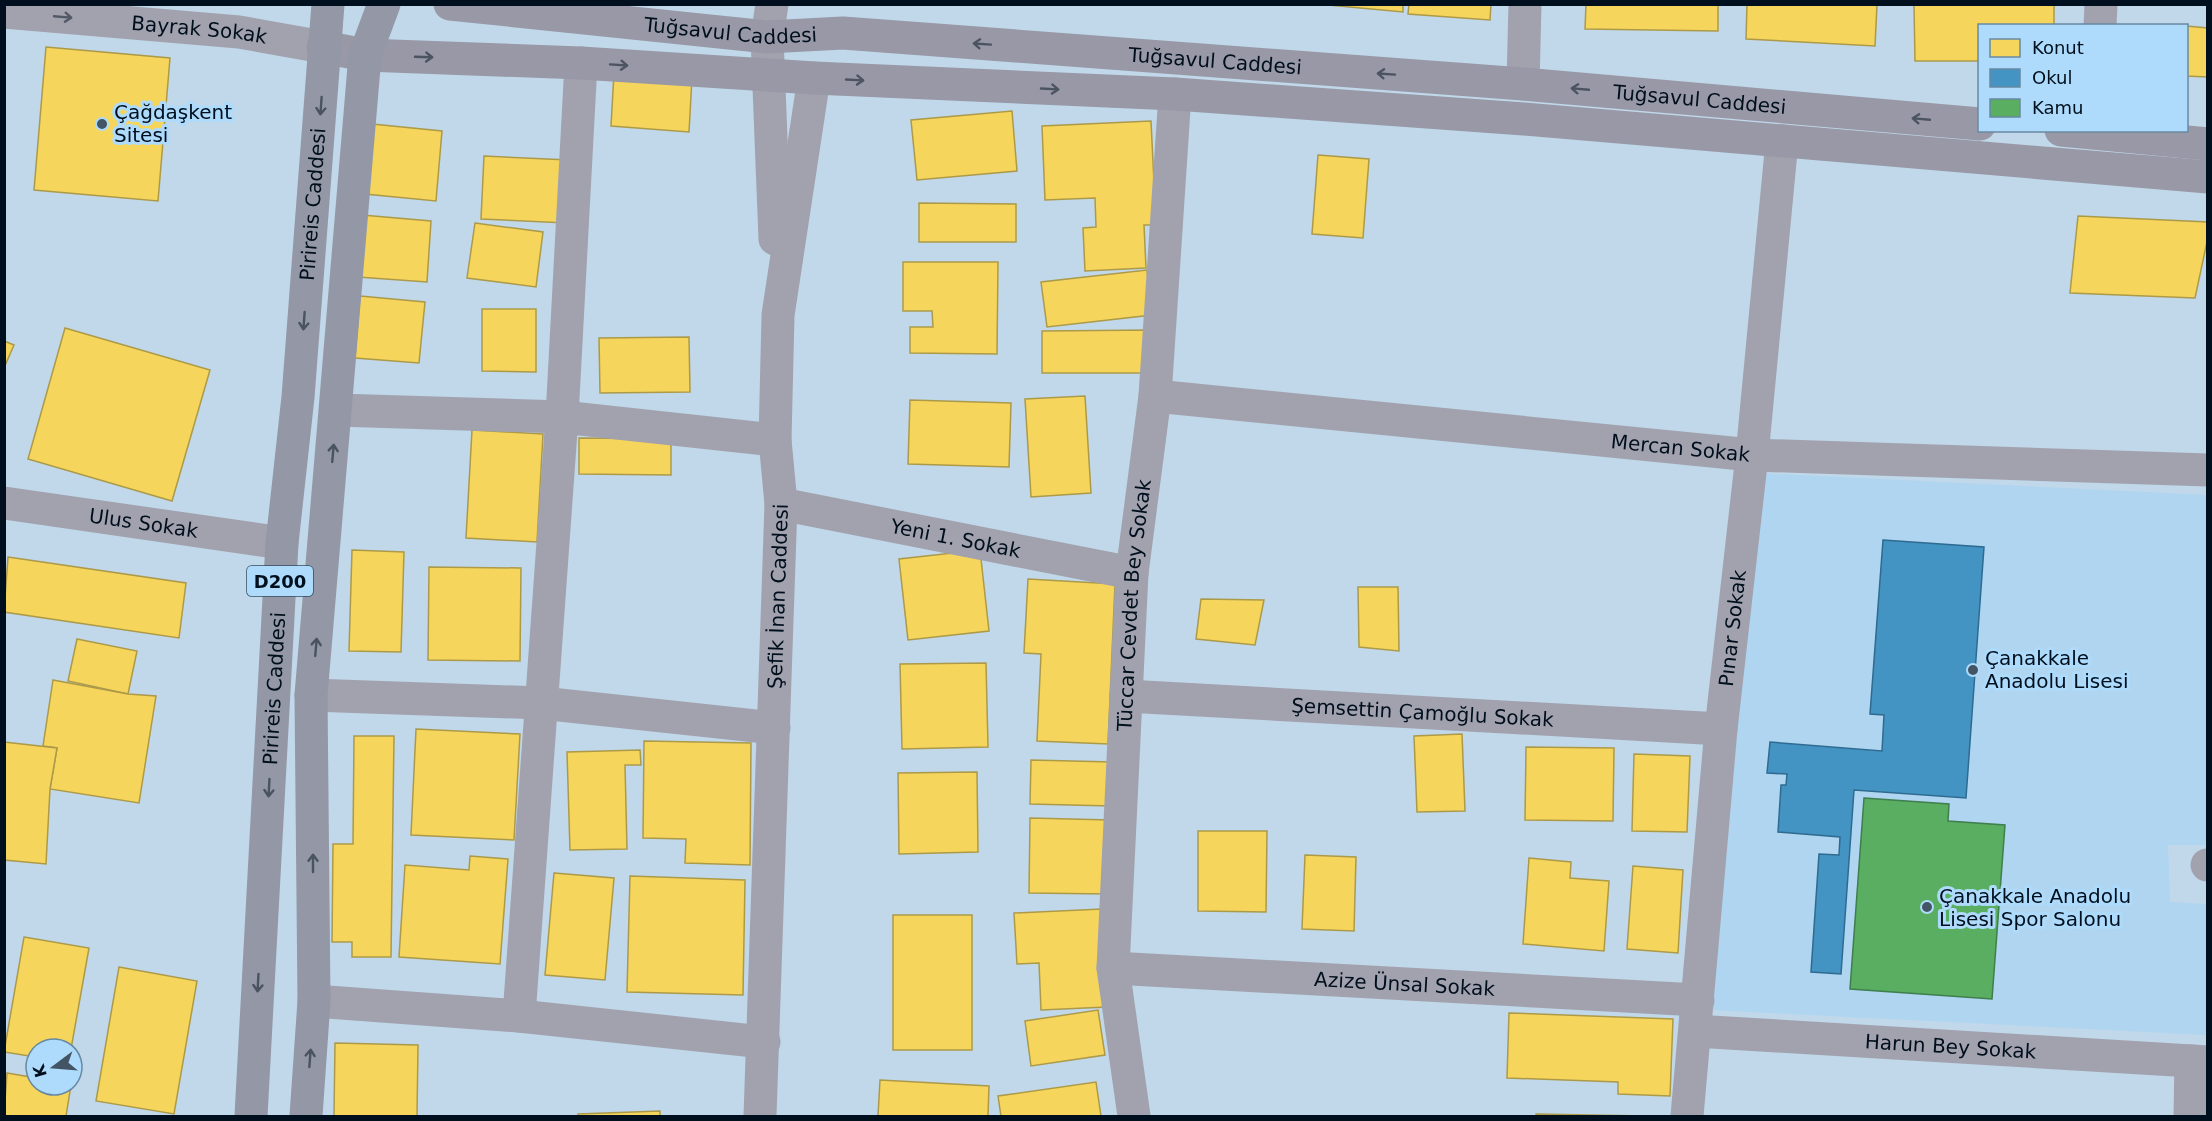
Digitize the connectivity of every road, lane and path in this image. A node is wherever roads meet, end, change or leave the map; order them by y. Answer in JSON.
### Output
{"nodes":[{"id":1,"x":328,"y":4,"type":"edge"},
{"id":2,"x":384,"y":4,"type":"edge"},
{"id":3,"x":450,"y":4,"type":"edge"},
{"id":4,"x":772,"y":4,"type":"edge"},
{"id":5,"x":1525,"y":4,"type":"edge"},
{"id":6,"x":2101,"y":4,"type":"edge"},
{"id":7,"x":4,"y":12,"type":"edge"},
{"id":8,"x":2100,"y":24,"type":"edge"},
{"id":9,"x":767,"y":37,"type":"junction"},
{"id":10,"x":323,"y":48,"type":"junction"},
{"id":11,"x":365,"y":55,"type":"junction"},
{"id":12,"x":581,"y":63,"type":"junction"},
{"id":13,"x":768,"y":75,"type":"junction"},
{"id":14,"x":814,"y":78,"type":"junction"},
{"id":15,"x":1523,"y":84,"type":"junction"},
{"id":16,"x":1175,"y":94,"type":"junction"},
{"id":17,"x":1978,"y":124,"type":"edge"},
{"id":18,"x":2094,"y":132,"type":"edge"},
{"id":19,"x":1782,"y":141,"type":"junction"},
{"id":20,"x":2208,"y":144,"type":"edge"},
{"id":21,"x":2208,"y":177,"type":"edge"},
{"id":22,"x":778,"y":315,"type":"junction"},
{"id":23,"x":1155,"y":396,"type":"junction"},
{"id":24,"x":337,"y":410,"type":"junction"},
{"id":25,"x":562,"y":417,"type":"junction"},
{"id":26,"x":775,"y":440,"type":"junction"},
{"id":27,"x":1752,"y":455,"type":"junction"},
{"id":28,"x":2208,"y":470,"type":"edge"},
{"id":29,"x":4,"y":503,"type":"edge"},
{"id":30,"x":781,"y":504,"type":"junction"},
{"id":31,"x":282,"y":543,"type":"junction"},
{"id":32,"x":1132,"y":573,"type":"junction"},
{"id":33,"x":311,"y":695,"type":"junction"},
{"id":34,"x":1126,"y":696,"type":"junction"},
{"id":35,"x":541,"y":703,"type":"junction"},
{"id":36,"x":774,"y":728,"type":"junction"},
{"id":37,"x":1721,"y":729,"type":"junction"},
{"id":38,"x":1113,"y":968,"type":"junction"},
{"id":39,"x":314,"y":1001,"type":"junction"},
{"id":40,"x":519,"y":1016,"type":"junction"},
{"id":41,"x":1696,"y":1016,"type":"junction"},
{"id":42,"x":764,"y":1042,"type":"junction"},
{"id":43,"x":2199,"y":1062,"type":"edge"},
{"id":44,"x":251,"y":1116,"type":"edge"},
{"id":45,"x":306,"y":1116,"type":"edge"},
{"id":46,"x":760,"y":1116,"type":"edge"},
{"id":47,"x":1134,"y":1116,"type":"edge"},
{"id":48,"x":1687,"y":1116,"type":"edge"},
{"id":49,"x":2190,"y":1116,"type":"edge"}],
"edges":[{"from":1,"to":10,"type":"highway","number":"D200"},
{"from":2,"to":11,"type":"highway","number":"D200"},
{"from":3,"to":9,"type":"main road","name":"Tuğsavul Caddesi"},
{"from":4,"to":9,"type":"street"},
{"from":5,"to":15,"type":"street"},
{"from":6,"to":8,"type":"street"},
{"from":7,"to":10,"type":"street","name":"Bayrak Sokak","one_way":true},
{"from":9,"to":13,"type":"street"},
{"from":15,"to":9,"type":"main road","name":"Tuğsavul Caddesi","one_way":true},
{"from":10,"to":11,"type":"main road"},
{"from":10,"to":31,"type":"highway","name":"Pirireis Caddesi","number":"D200","one_way":true},
{"from":11,"to":12,"type":"main road","one_way":true},
{"from":11,"to":24,"type":"highway","name":"Pirireis Caddesi","number":"D200"},
{"from":12,"to":13,"type":"main road","one_way":true},
{"from":12,"to":25,"type":"street"},
{"from":13,"to":14,"type":"main road"},
{"from":13,"to":22,"type":"street"},
{"from":14,"to":16,"type":"main road","one_way":true},
{"from":14,"to":22,"type":"street","name":"Şefik İnan Caddesi"},
{"from":17,"to":15,"type":"main road","name":"Tuğsavul Caddesi","one_way":true},
{"from":16,"to":19,"type":"main road"},
{"from":16,"to":23,"type":"street","name":"Tüccar Cevdet Bey Sokak"},
{"from":18,"to":20,"type":"main road"},
{"from":19,"to":21,"type":"main road"},
{"from":19,"to":27,"type":"street","name":"Pınar Sokak"},
{"from":22,"to":26,"type":"street","name":"Şefik İnan Caddesi"},
{"from":23,"to":27,"type":"street","name":"Mercan Sokak"},
{"from":23,"to":32,"type":"street","name":"Tüccar Cevdet Bey Sokak"},
{"from":24,"to":25,"type":"street"},
{"from":33,"to":24,"type":"highway","name":"Pirireis Caddesi","number":"D200","one_way":true},
{"from":25,"to":26,"type":"street"},
{"from":25,"to":35,"type":"street"},
{"from":26,"to":30,"type":"street","name":"Şefik İnan Caddesi"},
{"from":27,"to":28,"type":"street","name":"Mercan Sokak"},
{"from":27,"to":37,"type":"street","name":"Pınar Sokak"},
{"from":29,"to":31,"type":"street","name":"Ulus Sokak"},
{"from":30,"to":32,"type":"street","name":"Yeni 1. Sokak"},
{"from":30,"to":36,"type":"street","name":"Şefik İnan Caddesi"},
{"from":31,"to":44,"type":"highway","name":"Pirireis Caddesi","number":"D200","one_way":true},
{"from":32,"to":34,"type":"street","name":"Tüccar Cevdet Bey Sokak"},
{"from":33,"to":35,"type":"street"},
{"from":39,"to":33,"type":"highway","name":"Pirireis Caddesi","number":"D200","one_way":true},
{"from":34,"to":37,"type":"street","name":"Şemsettin Çamoğlu Sokak"},
{"from":34,"to":38,"type":"street","name":"Tüccar Cevdet Bey Sokak"},
{"from":35,"to":36,"type":"street"},
{"from":35,"to":40,"type":"street"},
{"from":36,"to":42,"type":"street","name":"Şefik İnan Caddesi"},
{"from":37,"to":41,"type":"street","name":"Pınar Sokak"},
{"from":38,"to":41,"type":"street","name":"Azize Ünsal Sokak"},
{"from":38,"to":47,"type":"street","name":"Tüccar Cevdet Bey Sokak"},
{"from":39,"to":40,"type":"street"},
{"from":45,"to":39,"type":"highway","name":"Pirireis Caddesi","number":"D200","one_way":true},
{"from":40,"to":42,"type":"street"},
{"from":41,"to":43,"type":"street","name":"Harun Bey Sokak"},
{"from":41,"to":48,"type":"street","name":"Pınar Sokak"},
{"from":42,"to":46,"type":"street","name":"Şefik İnan Caddesi"},
{"from":43,"to":49,"type":"street"}]}
